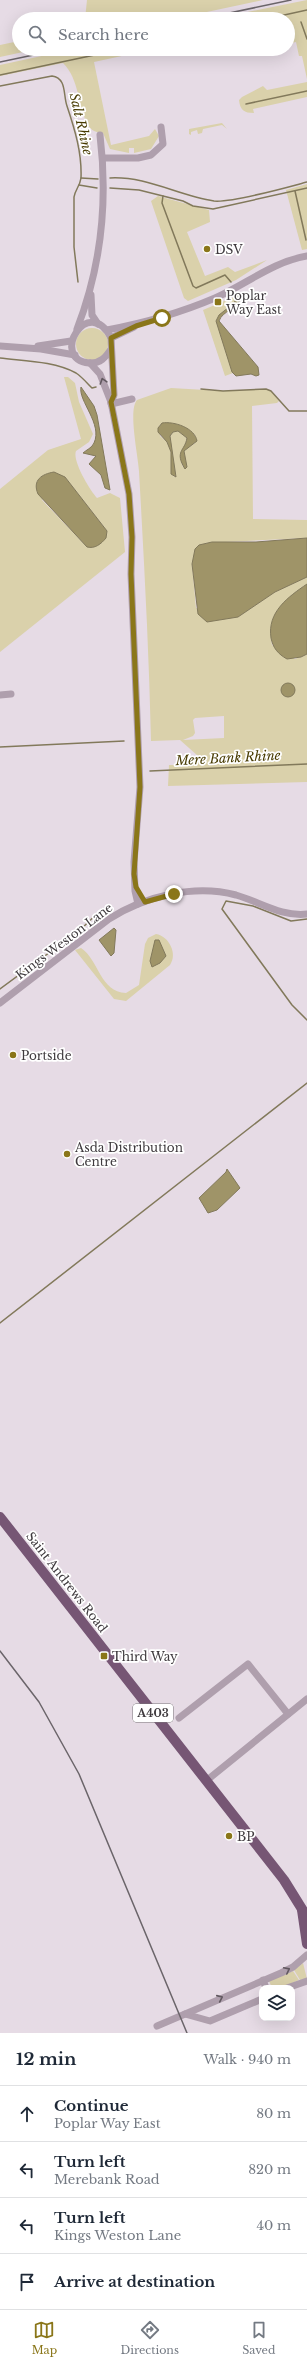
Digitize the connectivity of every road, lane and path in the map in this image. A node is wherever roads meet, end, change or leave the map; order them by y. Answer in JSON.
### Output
{"nodes":[{"id":1,"x":161,"y":127,"type":"dead end"},
{"id":2,"x":100,"y":135,"type":"dead end"},
{"id":3,"x":103,"y":158,"type":"junction"},
{"id":4,"x":307,"y":256,"type":"edge"},
{"id":5,"x":92,"y":285,"type":"junction"},
{"id":6,"x":98,"y":324,"type":"junction"},
{"id":7,"x":136,"y":326,"type":"junction"},
{"id":8,"x":77,"y":329,"type":"junction"},
{"id":9,"x":107,"y":330,"type":"junction"},
{"id":10,"x":111,"y":338,"type":"junction"},
{"id":11,"x":72,"y":341,"type":"junction"},
{"id":12,"x":0,"y":346,"type":"edge"},
{"id":13,"x":27,"y":347,"type":"junction"},
{"id":14,"x":111,"y":349,"type":"junction"},
{"id":15,"x":75,"y":355,"type":"junction"},
{"id":16,"x":90,"y":363,"type":"junction"},
{"id":17,"x":132,"y":399,"type":"dead end"},
{"id":18,"x":111,"y":403,"type":"junction"},
{"id":19,"x":11,"y":694,"type":"dead end"},
{"id":20,"x":0,"y":695,"type":"edge"},
{"id":21,"x":142,"y":903,"type":"junction"},
{"id":22,"x":307,"y":914,"type":"edge"},
{"id":23,"x":0,"y":1003,"type":"edge"},
{"id":24,"x":0,"y":1517,"type":"edge"},
{"id":25,"x":307,"y":1699,"type":"edge"},
{"id":26,"x":288,"y":1714,"type":"junction"},
{"id":27,"x":180,"y":1718,"type":"dead end"},
{"id":28,"x":206,"y":1781,"type":"junction"},
{"id":29,"x":305,"y":1914,"type":"edge"},
{"id":30,"x":307,"y":1944,"type":"edge"},
{"id":31,"x":307,"y":1955,"type":"edge"},
{"id":32,"x":263,"y":1980,"type":"junction"},
{"id":33,"x":307,"y":1981,"type":"edge"},
{"id":34,"x":265,"y":1985,"type":"edge"},
{"id":35,"x":295,"y":1985,"type":"edge"},
{"id":36,"x":259,"y":1999,"type":"edge"},
{"id":37,"x":200,"y":2007,"type":"junction"},
{"id":38,"x":185,"y":2014,"type":"junction"},
{"id":39,"x":201,"y":2019,"type":"junction"},
{"id":40,"x":157,"y":2026,"type":"dead end"}],
"edges":[{"from":1,"to":3,"type":"street"},
{"from":2,"to":3,"type":"street"},
{"from":3,"to":5,"type":"street"},
{"from":4,"to":7,"type":"street"},
{"from":5,"to":6,"type":"street"},
{"from":5,"to":8,"type":"street"},
{"from":6,"to":8,"type":"street"},
{"from":6,"to":9,"type":"street"},
{"from":7,"to":9,"type":"street"},
{"from":7,"to":10,"type":"street"},
{"from":8,"to":11,"type":"street"},
{"from":9,"to":10,"type":"street"},
{"from":10,"to":14,"type":"street"},
{"from":11,"to":13,"type":"street"},
{"from":11,"to":15,"type":"street"},
{"from":12,"to":13,"type":"street"},
{"from":13,"to":15,"type":"street"},
{"from":14,"to":16,"type":"street"},
{"from":14,"to":18,"type":"street"},
{"from":15,"to":16,"type":"street"},
{"from":18,"to":16,"type":"street","one_way":true},
{"from":17,"to":18,"type":"street"},
{"from":18,"to":21,"type":"street"},
{"from":19,"to":20,"type":"street"},
{"from":21,"to":22,"type":"street","name":"Kings Weston Lane"},
{"from":21,"to":23,"type":"street","name":"Kings Weston Lane"},
{"from":24,"to":28,"type":"highway","name":"Saint Andrews Road","number":"A403"},
{"from":25,"to":26,"type":"street"},
{"from":26,"to":27,"type":"street"},
{"from":26,"to":28,"type":"street"},
{"from":28,"to":29,"type":"highway","name":"Saint Andrews Road","number":"A403"},
{"from":29,"to":30,"type":"highway","name":"Saint Andrews Road","number":"A403"},
{"from":32,"to":31,"type":"street","one_way":true},
{"from":32,"to":34,"type":"street"},
{"from":37,"to":32,"type":"street","one_way":true},
{"from":33,"to":35,"type":"street"},
{"from":36,"to":39,"type":"street"},
{"from":37,"to":38,"type":"street"},
{"from":37,"to":39,"type":"street"},
{"from":38,"to":39,"type":"street"},
{"from":38,"to":40,"type":"street"}]}
